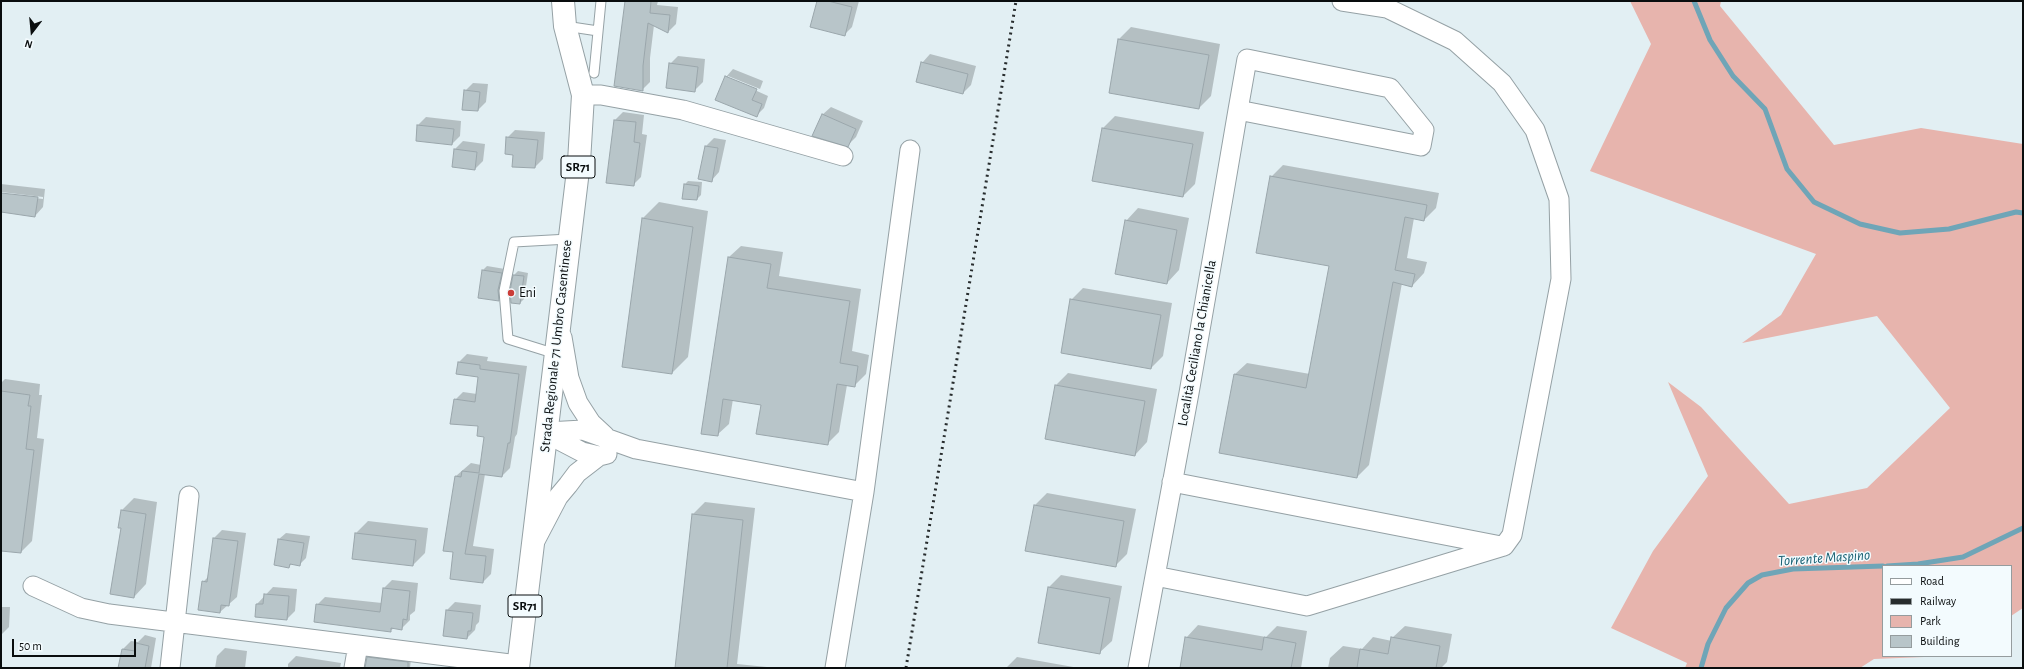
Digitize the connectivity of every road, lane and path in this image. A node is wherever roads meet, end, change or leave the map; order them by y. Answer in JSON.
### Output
{"nodes":[{"id":1,"x":552,"y":1,"type":"edge"},
{"id":2,"x":563,"y":1,"type":"edge"},
{"id":3,"x":601,"y":1,"type":"edge"},
{"id":4,"x":1342,"y":1,"type":"edge"},
{"id":5,"x":565,"y":26,"type":"junction"},
{"id":6,"x":598,"y":31,"type":"junction"},
{"id":7,"x":594,"y":73,"type":"dead end"},
{"id":8,"x":583,"y":95,"type":"junction"},
{"id":9,"x":1238,"y":110,"type":"junction"},
{"id":10,"x":910,"y":150,"type":"dead end"},
{"id":11,"x":843,"y":156,"type":"dead end"},
{"id":12,"x":568,"y":240,"type":"junction"},
{"id":13,"x":560,"y":316,"type":"junction"},
{"id":14,"x":556,"y":354,"type":"junction"},
{"id":15,"x":547,"y":432,"type":"junction"},
{"id":16,"x":607,"y":438,"type":"junction"},
{"id":17,"x":636,"y":449,"type":"junction"},
{"id":18,"x":599,"y":456,"type":"junction"},
{"id":19,"x":1172,"y":482,"type":"junction"},
{"id":20,"x":864,"y":492,"type":"junction"},
{"id":21,"x":189,"y":496,"type":"dead end"},
{"id":22,"x":533,"y":544,"type":"junction"},
{"id":23,"x":1504,"y":546,"type":"junction"},
{"id":24,"x":1155,"y":576,"type":"junction"},
{"id":25,"x":33,"y":586,"type":"dead end"},
{"id":26,"x":174,"y":623,"type":"junction"},
{"id":27,"x":358,"y":645,"type":"junction"},
{"id":28,"x":518,"y":666,"type":"edge"},
{"id":29,"x":170,"y":668,"type":"edge"},
{"id":30,"x":354,"y":668,"type":"edge"},
{"id":31,"x":836,"y":668,"type":"edge"},
{"id":32,"x":1138,"y":668,"type":"edge"}],
"edges":[{"from":1,"to":5,"type":"main road","name":"Strada Regionale 71 Umbro Casentinese","number":"SR71"},
{"from":2,"to":5,"type":"main road","name":"Strada Regionale 71 Umbro Casentinese","number":"SR71"},
{"from":3,"to":6,"type":"lane"},
{"from":4,"to":23,"type":"street"},
{"from":5,"to":6,"type":"lane"},
{"from":5,"to":8,"type":"main road","name":"Strada Regionale 71 Umbro Casentinese","number":"SR71"},
{"from":6,"to":7,"type":"lane"},
{"from":8,"to":11,"type":"street"},
{"from":8,"to":12,"type":"main road","name":"Strada Regionale 71 Umbro Casentinese","number":"SR71"},
{"from":9,"to":9,"type":"street","name":"Località Ceciliano la Chianicella"},
{"from":9,"to":19,"type":"street","name":"Località Ceciliano la Chianicella"},
{"from":10,"to":20,"type":"street"},
{"from":12,"to":13,"type":"main road","name":"Strada Regionale 71 Umbro Casentinese","number":"SR71"},
{"from":12,"to":14,"type":"lane"},
{"from":13,"to":14,"type":"main road","name":"Strada Regionale 71 Umbro Casentinese","number":"SR71"},
{"from":13,"to":16,"type":"street"},
{"from":14,"to":15,"type":"main road","name":"Strada Regionale 71 Umbro Casentinese","number":"SR71"},
{"from":15,"to":16,"type":"street"},
{"from":15,"to":18,"type":"street"},
{"from":15,"to":22,"type":"main road","name":"Strada Regionale 71 Umbro Casentinese","number":"SR71"},
{"from":16,"to":17,"type":"street"},
{"from":17,"to":18,"type":"street"},
{"from":17,"to":20,"type":"street"},
{"from":18,"to":22,"type":"street"},
{"from":19,"to":23,"type":"street"},
{"from":19,"to":24,"type":"street","name":"Località Ceciliano la Chianicella"},
{"from":20,"to":31,"type":"street"},
{"from":21,"to":26,"type":"street"},
{"from":22,"to":28,"type":"main road","name":"Strada Regionale 71 Umbro Casentinese","number":"SR71"},
{"from":23,"to":24,"type":"street"},
{"from":24,"to":32,"type":"street","name":"Località Ceciliano la Chianicella"},
{"from":25,"to":26,"type":"street"},
{"from":26,"to":27,"type":"street"},
{"from":26,"to":29,"type":"street"},
{"from":27,"to":28,"type":"street"},
{"from":27,"to":30,"type":"street"}]}
